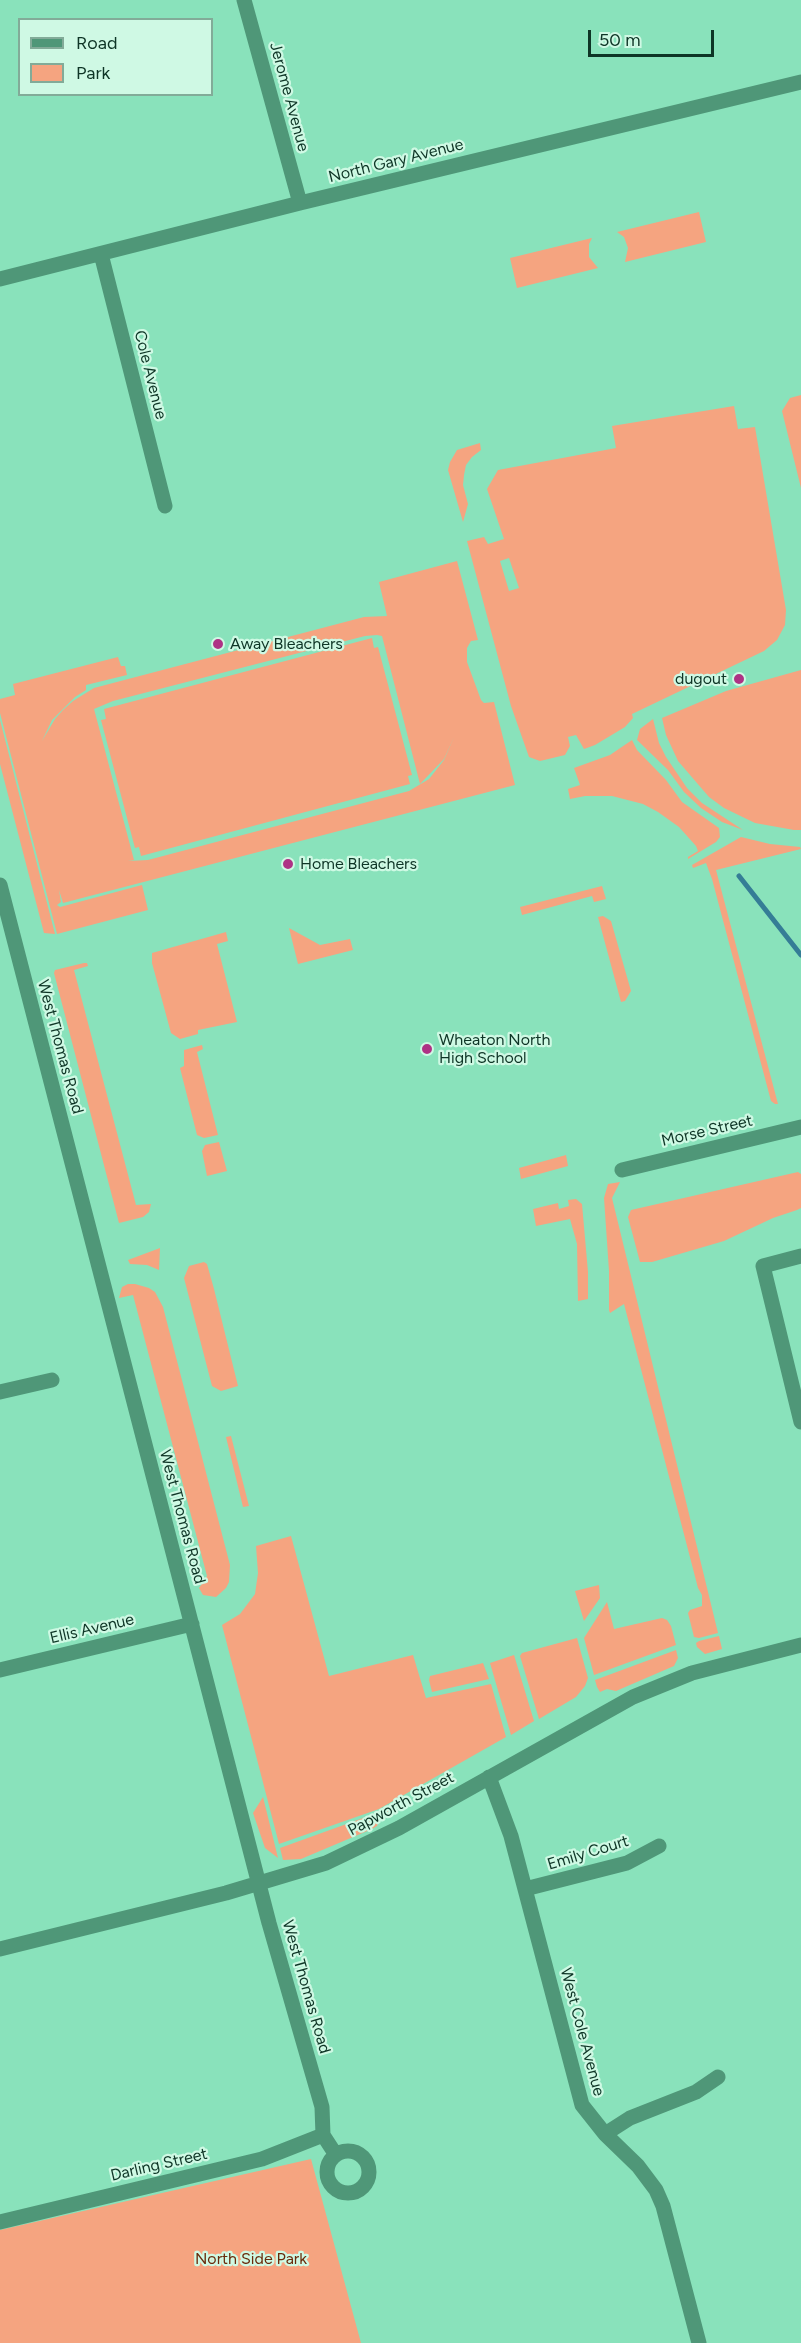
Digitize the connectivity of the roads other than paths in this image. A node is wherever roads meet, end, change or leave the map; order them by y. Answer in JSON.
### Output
{"nodes":[{"id":1,"x":244,"y":0,"type":"edge"},
{"id":2,"x":801,"y":81,"type":"edge"},
{"id":3,"x":300,"y":203,"type":"junction"},
{"id":4,"x":101,"y":254,"type":"junction"},
{"id":5,"x":0,"y":279,"type":"edge"},
{"id":6,"x":165,"y":506,"type":"dead end"},
{"id":7,"x":0,"y":885,"type":"edge"},
{"id":8,"x":801,"y":1127,"type":"edge"},
{"id":9,"x":622,"y":1170,"type":"dead end"},
{"id":10,"x":801,"y":1256,"type":"edge"},
{"id":11,"x":52,"y":1380,"type":"dead end"},
{"id":12,"x":0,"y":1392,"type":"edge"},
{"id":13,"x":801,"y":1422,"type":"edge"},
{"id":14,"x":192,"y":1624,"type":"junction"},
{"id":15,"x":801,"y":1645,"type":"edge"},
{"id":16,"x":0,"y":1670,"type":"edge"},
{"id":17,"x":489,"y":1777,"type":"junction"},
{"id":18,"x":659,"y":1846,"type":"dead end"},
{"id":19,"x":259,"y":1883,"type":"junction"},
{"id":20,"x":525,"y":1889,"type":"junction"},
{"id":21,"x":0,"y":1949,"type":"edge"},
{"id":22,"x":718,"y":2077,"type":"dead end"},
{"id":23,"x":323,"y":2134,"type":"junction"},
{"id":24,"x":605,"y":2134,"type":"junction"},
{"id":25,"x":336,"y":2155,"type":"dead end"},
{"id":26,"x":0,"y":2222,"type":"edge"},
{"id":27,"x":699,"y":2343,"type":"edge"}],
"edges":[{"from":1,"to":3,"type":"street","name":"Jerome Avenue"},
{"from":2,"to":3,"type":"street","name":"North Gary Avenue"},
{"from":3,"to":4,"type":"street","name":"North Gary Avenue"},
{"from":4,"to":5,"type":"street","name":"North Gary Avenue"},
{"from":4,"to":6,"type":"street","name":"Cole Avenue"},
{"from":7,"to":14,"type":"street","name":"West Thomas Road"},
{"from":8,"to":9,"type":"street","name":"Morse Street"},
{"from":10,"to":13,"type":"street"},
{"from":11,"to":12,"type":"street"},
{"from":14,"to":16,"type":"street","name":"Ellis Avenue"},
{"from":14,"to":19,"type":"street","name":"West Thomas Road"},
{"from":15,"to":17,"type":"street","name":"Papworth Street"},
{"from":17,"to":19,"type":"street","name":"Papworth Street"},
{"from":17,"to":20,"type":"street","name":"West Cole Avenue"},
{"from":18,"to":20,"type":"street","name":"Emily Court"},
{"from":19,"to":21,"type":"street","name":"Papworth Street"},
{"from":19,"to":23,"type":"street","name":"West Thomas Road"},
{"from":20,"to":24,"type":"street","name":"West Cole Avenue"},
{"from":22,"to":24,"type":"street"},
{"from":23,"to":25,"type":"street","name":"West Thomas Road"},
{"from":23,"to":26,"type":"street","name":"Darling Street"},
{"from":24,"to":27,"type":"street","name":"West Cole Avenue"}]}
